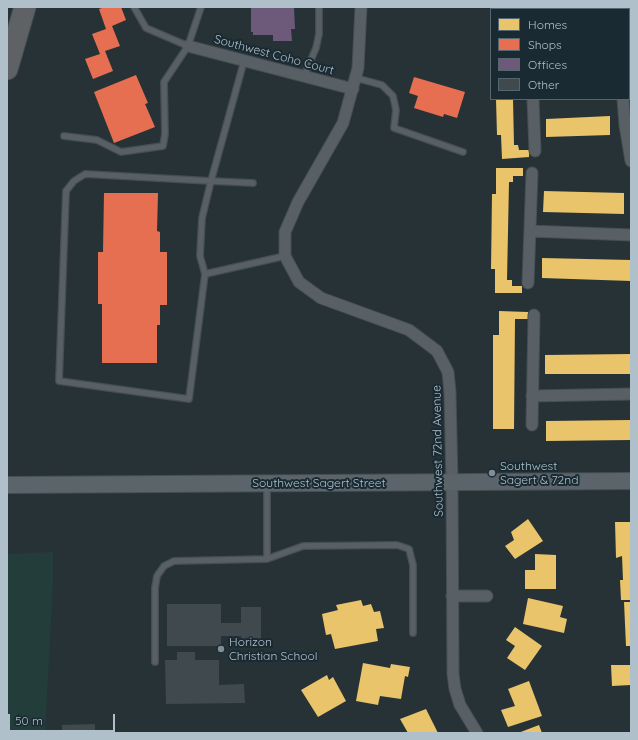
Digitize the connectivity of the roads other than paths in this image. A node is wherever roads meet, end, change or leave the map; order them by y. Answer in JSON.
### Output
{"nodes":[{"id":1,"x":25,"y":7,"type":"edge"},
{"id":2,"x":134,"y":7,"type":"edge"},
{"id":3,"x":201,"y":7,"type":"edge"},
{"id":4,"x":319,"y":7,"type":"edge"},
{"id":5,"x":361,"y":7,"type":"edge"},
{"id":6,"x":188,"y":46,"type":"junction"},
{"id":7,"x":244,"y":61,"type":"junction"},
{"id":8,"x":7,"y":69,"type":"edge"},
{"id":9,"x":304,"y":76,"type":"junction"},
{"id":10,"x":356,"y":78,"type":"junction"},
{"id":11,"x":353,"y":89,"type":"junction"},
{"id":12,"x":533,"y":100,"type":"edge"},
{"id":13,"x":623,"y":100,"type":"edge"},
{"id":14,"x":64,"y":136,"type":"dead end"},
{"id":15,"x":463,"y":152,"type":"dead end"},
{"id":16,"x":535,"y":152,"type":"dead end"},
{"id":17,"x":631,"y":161,"type":"edge"},
{"id":18,"x":532,"y":174,"type":"dead end"},
{"id":19,"x":211,"y":181,"type":"junction"},
{"id":20,"x":253,"y":183,"type":"dead end"},
{"id":21,"x":530,"y":231,"type":"junction"},
{"id":22,"x":631,"y":235,"type":"edge"},
{"id":23,"x":285,"y":256,"type":"junction"},
{"id":24,"x":205,"y":274,"type":"junction"},
{"id":25,"x":528,"y":283,"type":"dead end"},
{"id":26,"x":534,"y":315,"type":"dead end"},
{"id":27,"x":631,"y":394,"type":"edge"},
{"id":28,"x":532,"y":396,"type":"junction"},
{"id":29,"x":532,"y":425,"type":"dead end"},
{"id":30,"x":631,"y":480,"type":"edge"},
{"id":31,"x":452,"y":482,"type":"junction"},
{"id":32,"x":267,"y":484,"type":"junction"},
{"id":33,"x":7,"y":485,"type":"edge"},
{"id":34,"x":267,"y":559,"type":"junction"},
{"id":35,"x":452,"y":596,"type":"junction"},
{"id":36,"x":487,"y":596,"type":"dead end"},
{"id":37,"x":413,"y":633,"type":"dead end"},
{"id":38,"x":155,"y":662,"type":"dead end"},
{"id":39,"x":477,"y":733,"type":"edge"}],
"edges":[{"from":1,"to":8,"type":"highway"},
{"from":2,"to":6,"type":"lane"},
{"from":3,"to":6,"type":"lane"},
{"from":4,"to":9,"type":"lane"},
{"from":5,"to":10,"type":"street","name":"Southwest 72nd Avenue"},
{"from":6,"to":7,"type":"street","name":"Southwest Coho Court"},
{"from":6,"to":14,"type":"lane"},
{"from":7,"to":9,"type":"street","name":"Southwest Coho Court"},
{"from":7,"to":19,"type":"lane"},
{"from":9,"to":11,"type":"street","name":"Southwest Coho Court"},
{"from":10,"to":11,"type":"street","name":"Southwest 72nd Avenue"},
{"from":10,"to":15,"type":"lane"},
{"from":11,"to":23,"type":"street","name":"Southwest 72nd Avenue"},
{"from":12,"to":16,"type":"street"},
{"from":13,"to":17,"type":"street"},
{"from":18,"to":21,"type":"street"},
{"from":19,"to":20,"type":"lane"},
{"from":19,"to":24,"type":"lane"},
{"from":19,"to":24,"type":"lane"},
{"from":21,"to":22,"type":"street"},
{"from":21,"to":25,"type":"street"},
{"from":23,"to":24,"type":"lane"},
{"from":23,"to":31,"type":"street","name":"Southwest 72nd Avenue"},
{"from":26,"to":28,"type":"street"},
{"from":27,"to":28,"type":"street"},
{"from":28,"to":29,"type":"street"},
{"from":30,"to":31,"type":"main road","name":"Southwest Sagert Street"},
{"from":31,"to":32,"type":"main road","name":"Southwest Sagert Street"},
{"from":31,"to":35,"type":"street","name":"Southwest 72nd Avenue"},
{"from":32,"to":33,"type":"main road","name":"Southwest Sagert Street"},
{"from":32,"to":34,"type":"lane"},
{"from":34,"to":37,"type":"lane"},
{"from":34,"to":38,"type":"lane"},
{"from":35,"to":36,"type":"street"},
{"from":35,"to":39,"type":"street","name":"Southwest 72nd Avenue"}]}
